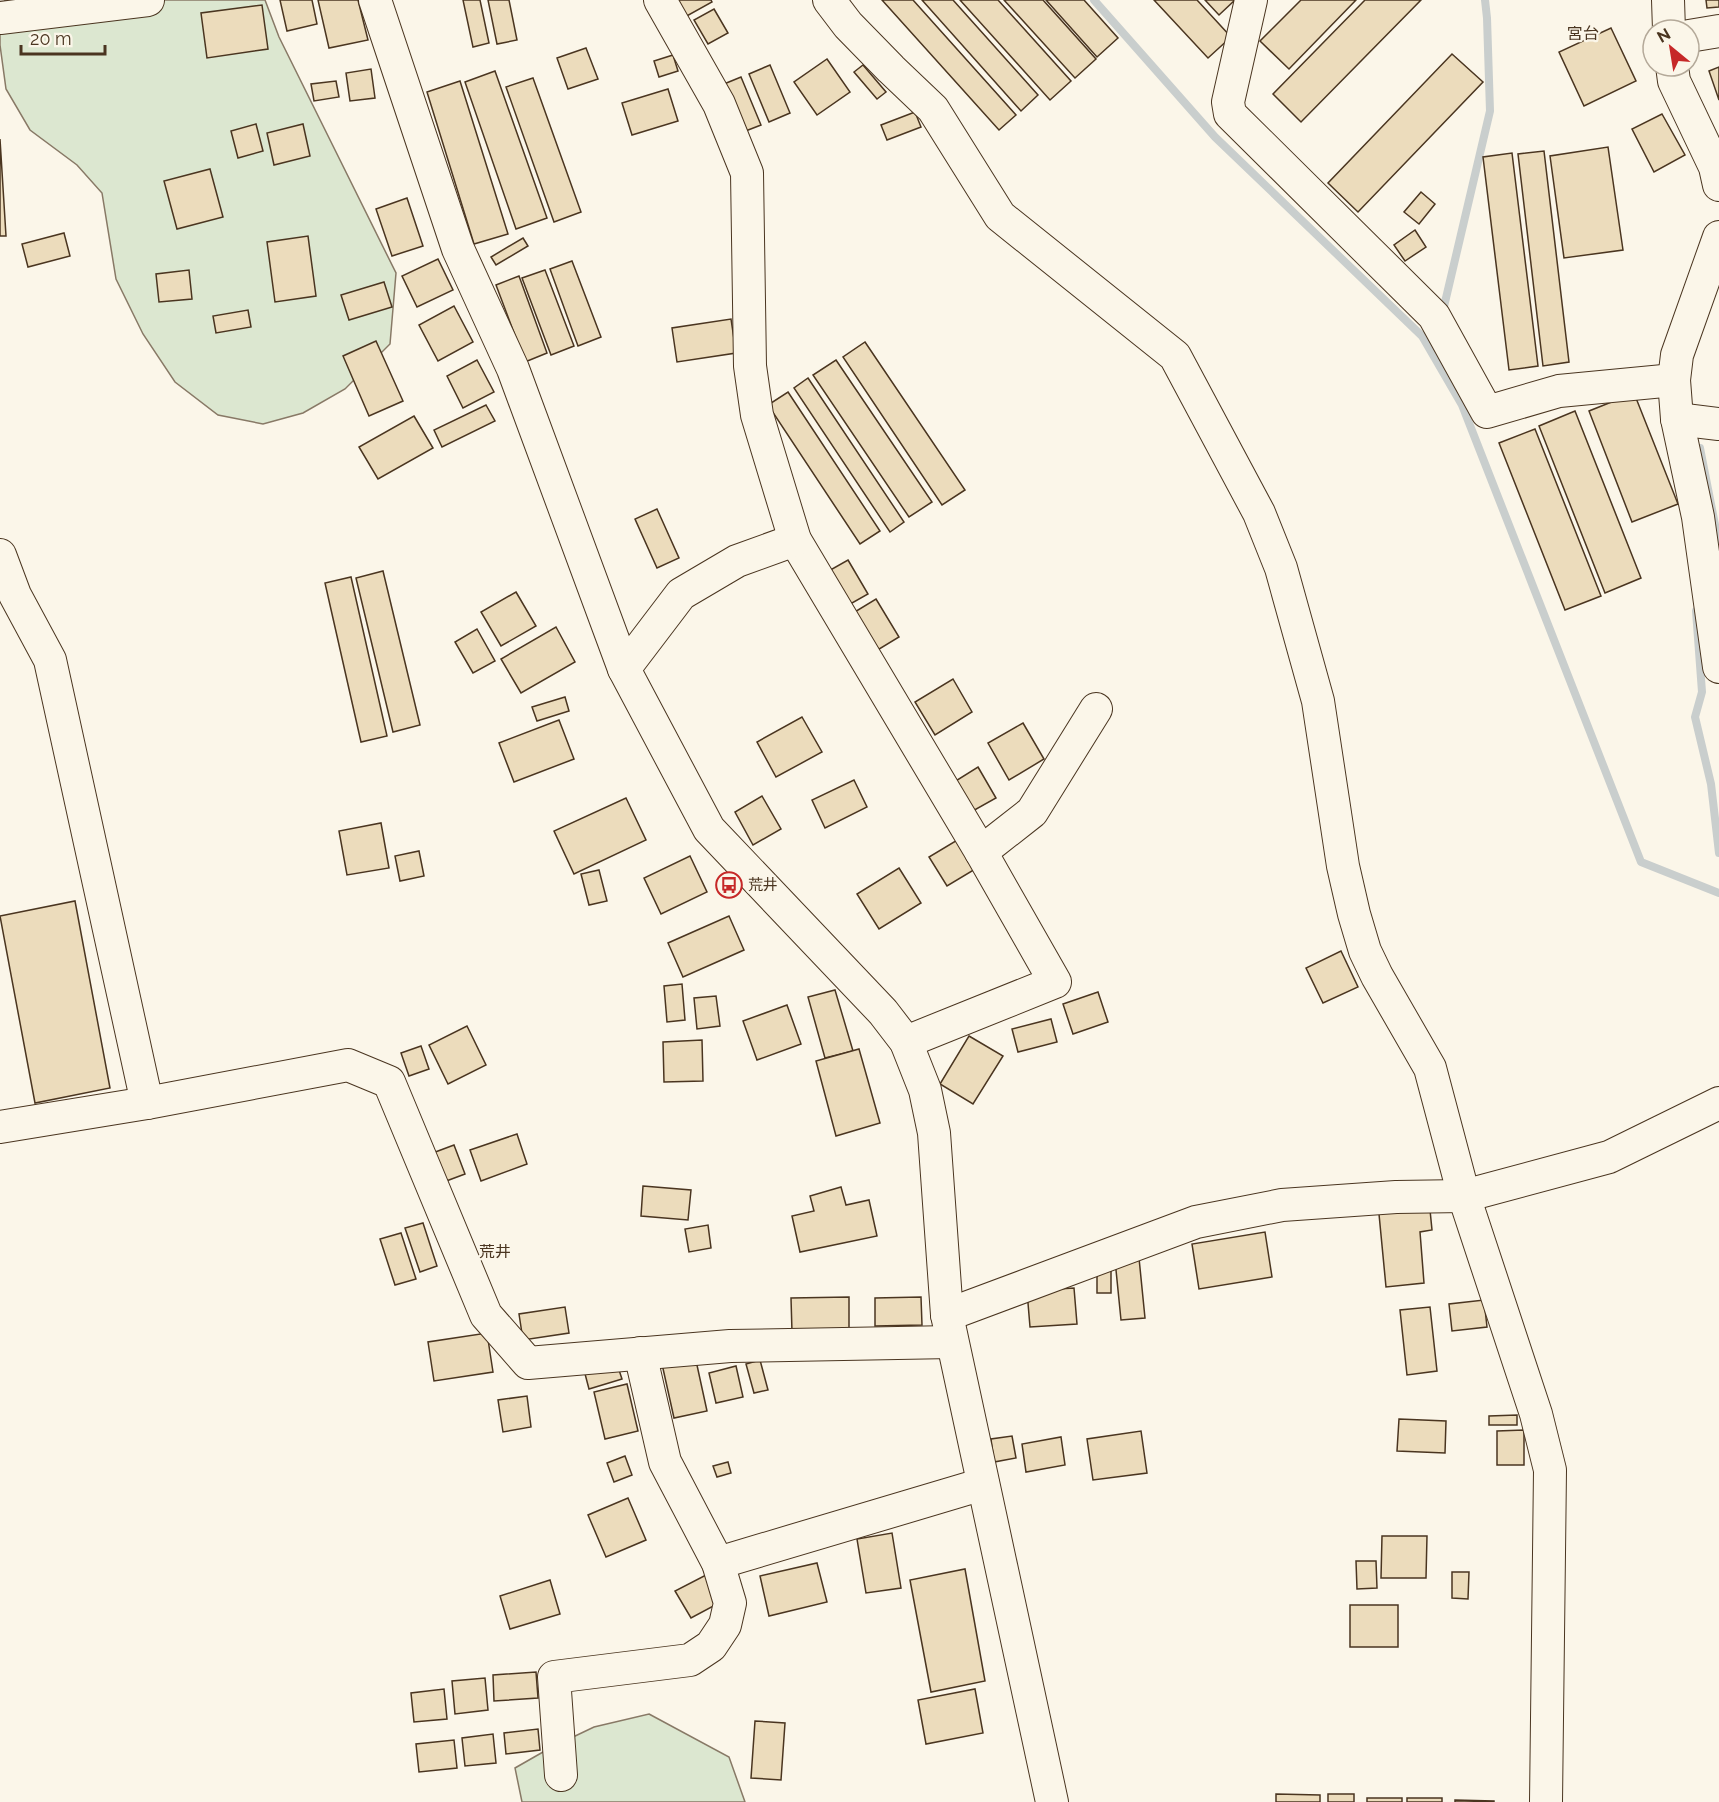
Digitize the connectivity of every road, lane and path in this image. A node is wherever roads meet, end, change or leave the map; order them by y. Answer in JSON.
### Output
{"nodes":[{"id":1,"x":148,"y":0,"type":"edge"},
{"id":2,"x":375,"y":0,"type":"edge"},
{"id":3,"x":660,"y":0,"type":"edge"},
{"id":4,"x":830,"y":0,"type":"edge"},
{"id":5,"x":1251,"y":0,"type":"edge"},
{"id":6,"x":1668,"y":0,"type":"edge"},
{"id":7,"x":0,"y":18,"type":"edge"},
{"id":8,"x":1669,"y":18,"type":"edge"},
{"id":9,"x":1719,"y":31,"type":"edge"},
{"id":10,"x":1701,"y":34,"type":"edge"},
{"id":11,"x":1674,"y":78,"type":"edge"},
{"id":12,"x":1719,"y":185,"type":"edge"},
{"id":13,"x":1719,"y":237,"type":"edge"},
{"id":14,"x":1674,"y":380,"type":"junction"},
{"id":15,"x":1677,"y":419,"type":"junction"},
{"id":16,"x":1719,"y":424,"type":"edge"},
{"id":17,"x":795,"y":540,"type":"junction"},
{"id":18,"x":0,"y":555,"type":"edge"},
{"id":19,"x":1719,"y":667,"type":"edge"},
{"id":20,"x":624,"y":669,"type":"junction"},
{"id":21,"x":1095,"y":709,"type":"dead end"},
{"id":22,"x":981,"y":852,"type":"junction"},
{"id":23,"x":906,"y":1042,"type":"junction"},
{"id":24,"x":147,"y":1103,"type":"junction"},
{"id":25,"x":1719,"y":1103,"type":"edge"},
{"id":26,"x":0,"y":1127,"type":"edge"},
{"id":27,"x":1464,"y":1196,"type":"junction"},
{"id":28,"x":949,"y":1328,"type":"junction"},
{"id":29,"x":640,"y":1353,"type":"junction"},
{"id":30,"x":983,"y":1484,"type":"junction"},
{"id":31,"x":718,"y":1563,"type":"junction"},
{"id":32,"x":561,"y":1775,"type":"dead end"},
{"id":33,"x":1052,"y":1802,"type":"edge"},
{"id":34,"x":1546,"y":1802,"type":"edge"}],
"edges":[{"from":1,"to":7,"type":"street"},
{"from":2,"to":20,"type":"street"},
{"from":3,"to":17,"type":"street"},
{"from":4,"to":27,"type":"street"},
{"from":5,"to":14,"type":"street"},
{"from":6,"to":8,"type":"street"},
{"from":9,"to":10,"type":"street"},
{"from":11,"to":12,"type":"street"},
{"from":13,"to":14,"type":"street"},
{"from":14,"to":15,"type":"street"},
{"from":15,"to":16,"type":"street"},
{"from":15,"to":19,"type":"street"},
{"from":17,"to":20,"type":"street"},
{"from":17,"to":22,"type":"street"},
{"from":18,"to":24,"type":"street"},
{"from":20,"to":23,"type":"street"},
{"from":21,"to":22,"type":"street"},
{"from":22,"to":23,"type":"street"},
{"from":23,"to":28,"type":"street"},
{"from":24,"to":26,"type":"street"},
{"from":24,"to":29,"type":"street"},
{"from":25,"to":27,"type":"street"},
{"from":27,"to":28,"type":"street"},
{"from":27,"to":34,"type":"street"},
{"from":28,"to":29,"type":"street"},
{"from":28,"to":30,"type":"street"},
{"from":29,"to":31,"type":"street"},
{"from":30,"to":31,"type":"street"},
{"from":30,"to":33,"type":"street"},
{"from":31,"to":32,"type":"street"}]}
